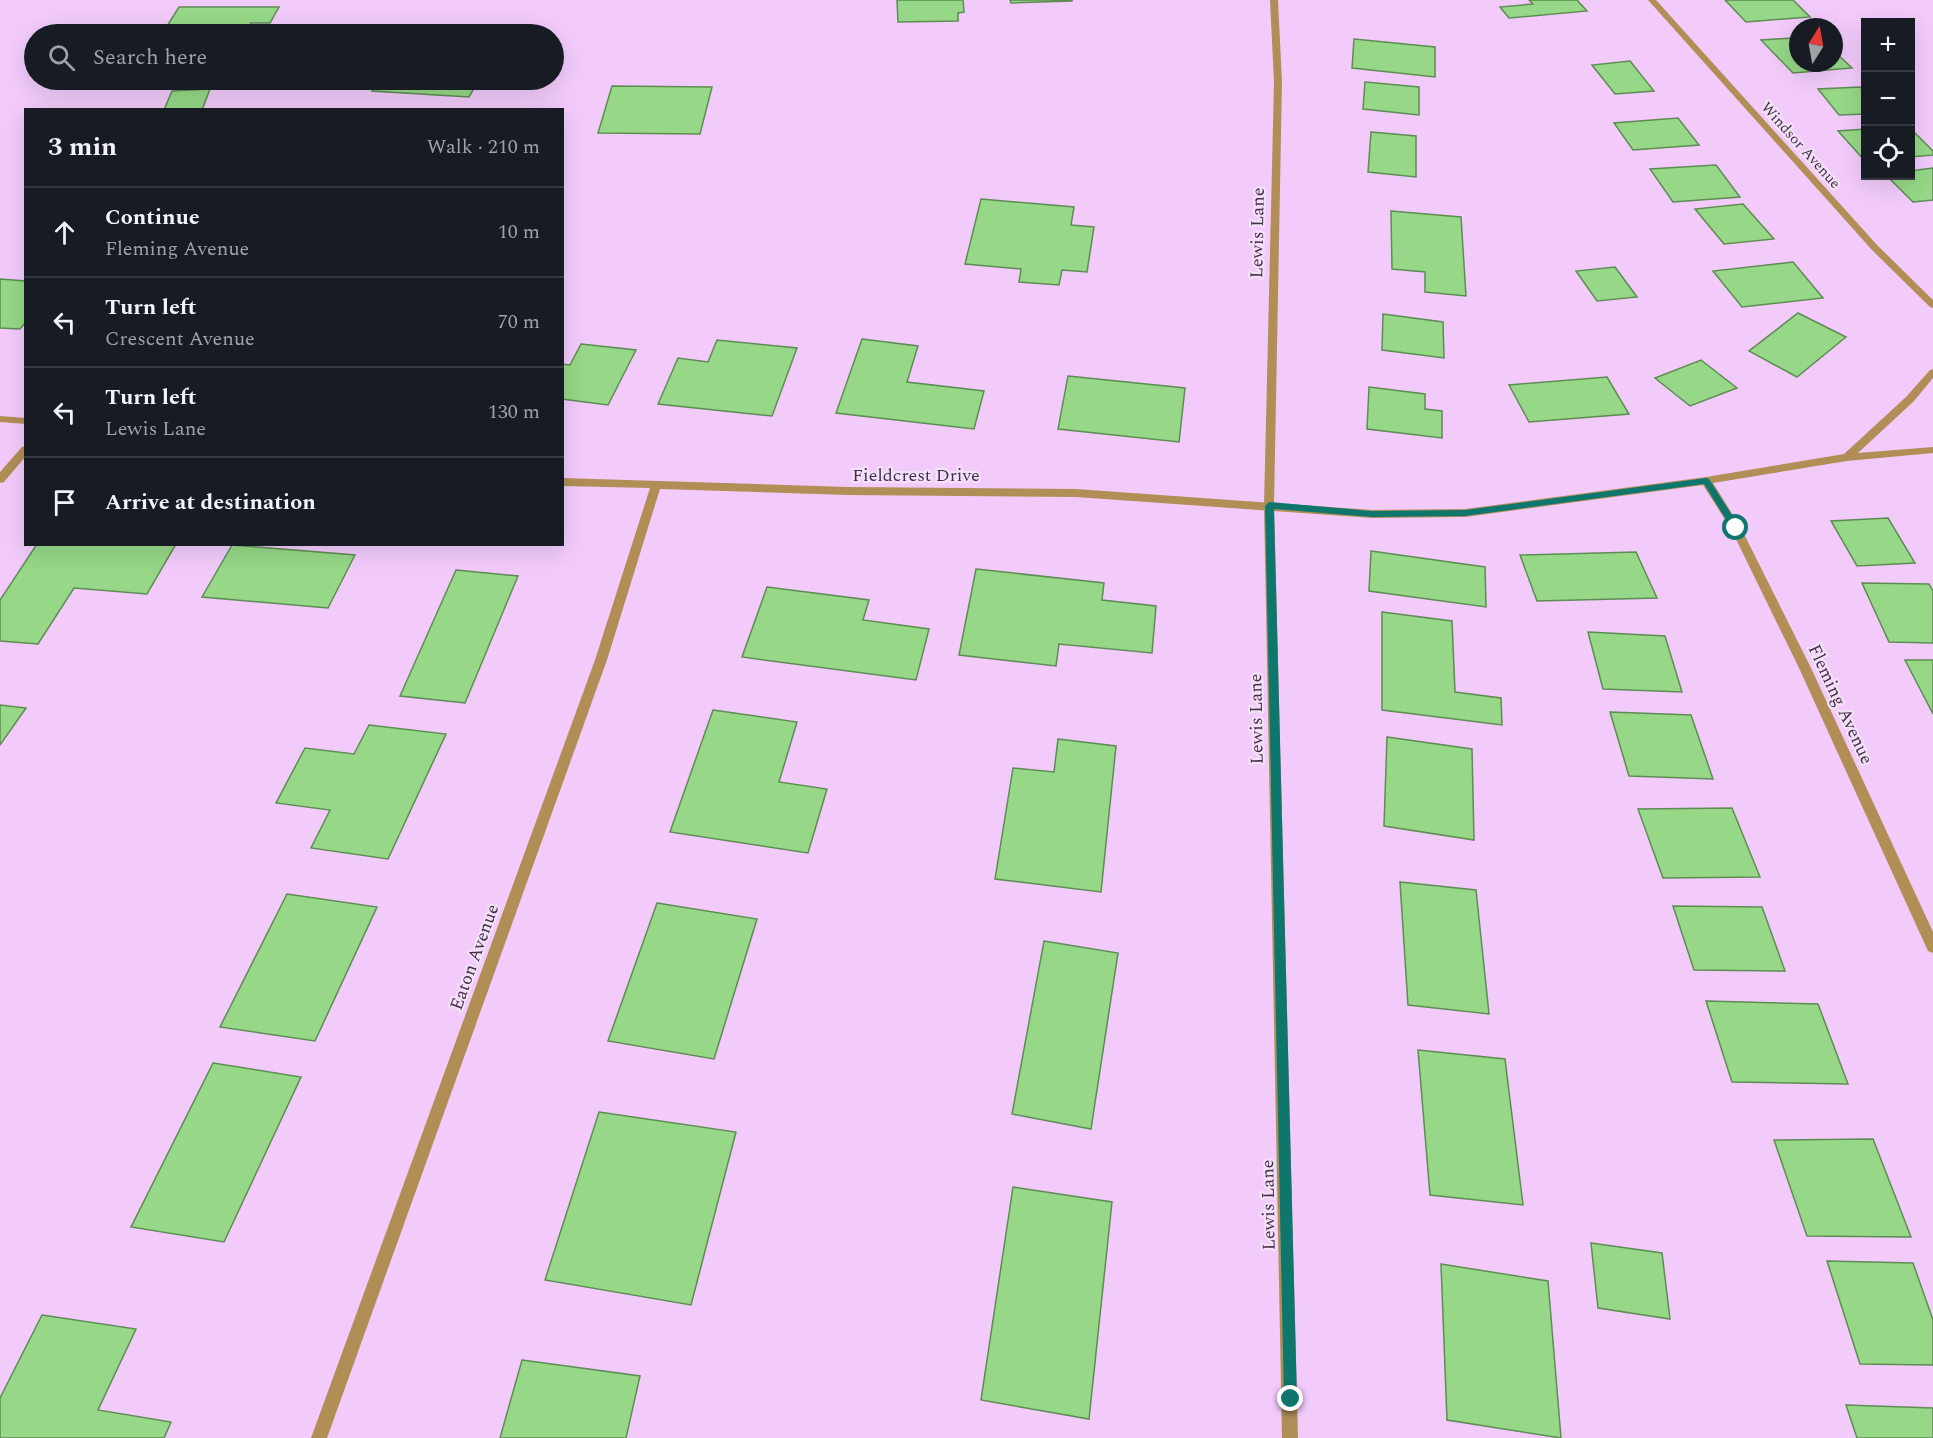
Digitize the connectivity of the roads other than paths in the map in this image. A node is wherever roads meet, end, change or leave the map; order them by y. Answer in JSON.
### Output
{"nodes":[{"id":1,"x":1274,"y":0,"type":"edge"},
{"id":2,"x":1652,"y":0,"type":"edge"},
{"id":3,"x":1933,"y":305,"type":"edge"},
{"id":4,"x":1933,"y":372,"type":"edge"},
{"id":5,"x":0,"y":419,"type":"edge"},
{"id":6,"x":24,"y":421,"type":"edge"},
{"id":7,"x":1933,"y":450,"type":"edge"},
{"id":8,"x":24,"y":451,"type":"edge"},
{"id":9,"x":1847,"y":457,"type":"junction"},
{"id":10,"x":0,"y":479,"type":"edge"},
{"id":11,"x":1706,"y":481,"type":"junction"},
{"id":12,"x":564,"y":482,"type":"edge"},
{"id":13,"x":656,"y":485,"type":"junction"},
{"id":14,"x":1269,"y":506,"type":"junction"},
{"id":15,"x":1933,"y":947,"type":"edge"},
{"id":16,"x":319,"y":1438,"type":"edge"},
{"id":17,"x":1290,"y":1438,"type":"edge"}],
"edges":[{"from":1,"to":14,"type":"street","name":"Lewis Lane"},
{"from":2,"to":3,"type":"street","name":"Windsor Avenue"},
{"from":4,"to":9,"type":"street"},
{"from":5,"to":6,"type":"street"},
{"from":7,"to":9,"type":"street","name":"Fieldcrest Drive"},
{"from":8,"to":10,"type":"street"},
{"from":9,"to":11,"type":"street","name":"Fieldcrest Drive"},
{"from":11,"to":14,"type":"street","name":"Fieldcrest Drive"},
{"from":11,"to":15,"type":"street","name":"Fleming Avenue"},
{"from":12,"to":13,"type":"street","name":"Fieldcrest Drive"},
{"from":13,"to":14,"type":"street","name":"Fieldcrest Drive"},
{"from":13,"to":16,"type":"street","name":"Eaton Avenue"},
{"from":14,"to":17,"type":"street","name":"Lewis Lane"}]}
